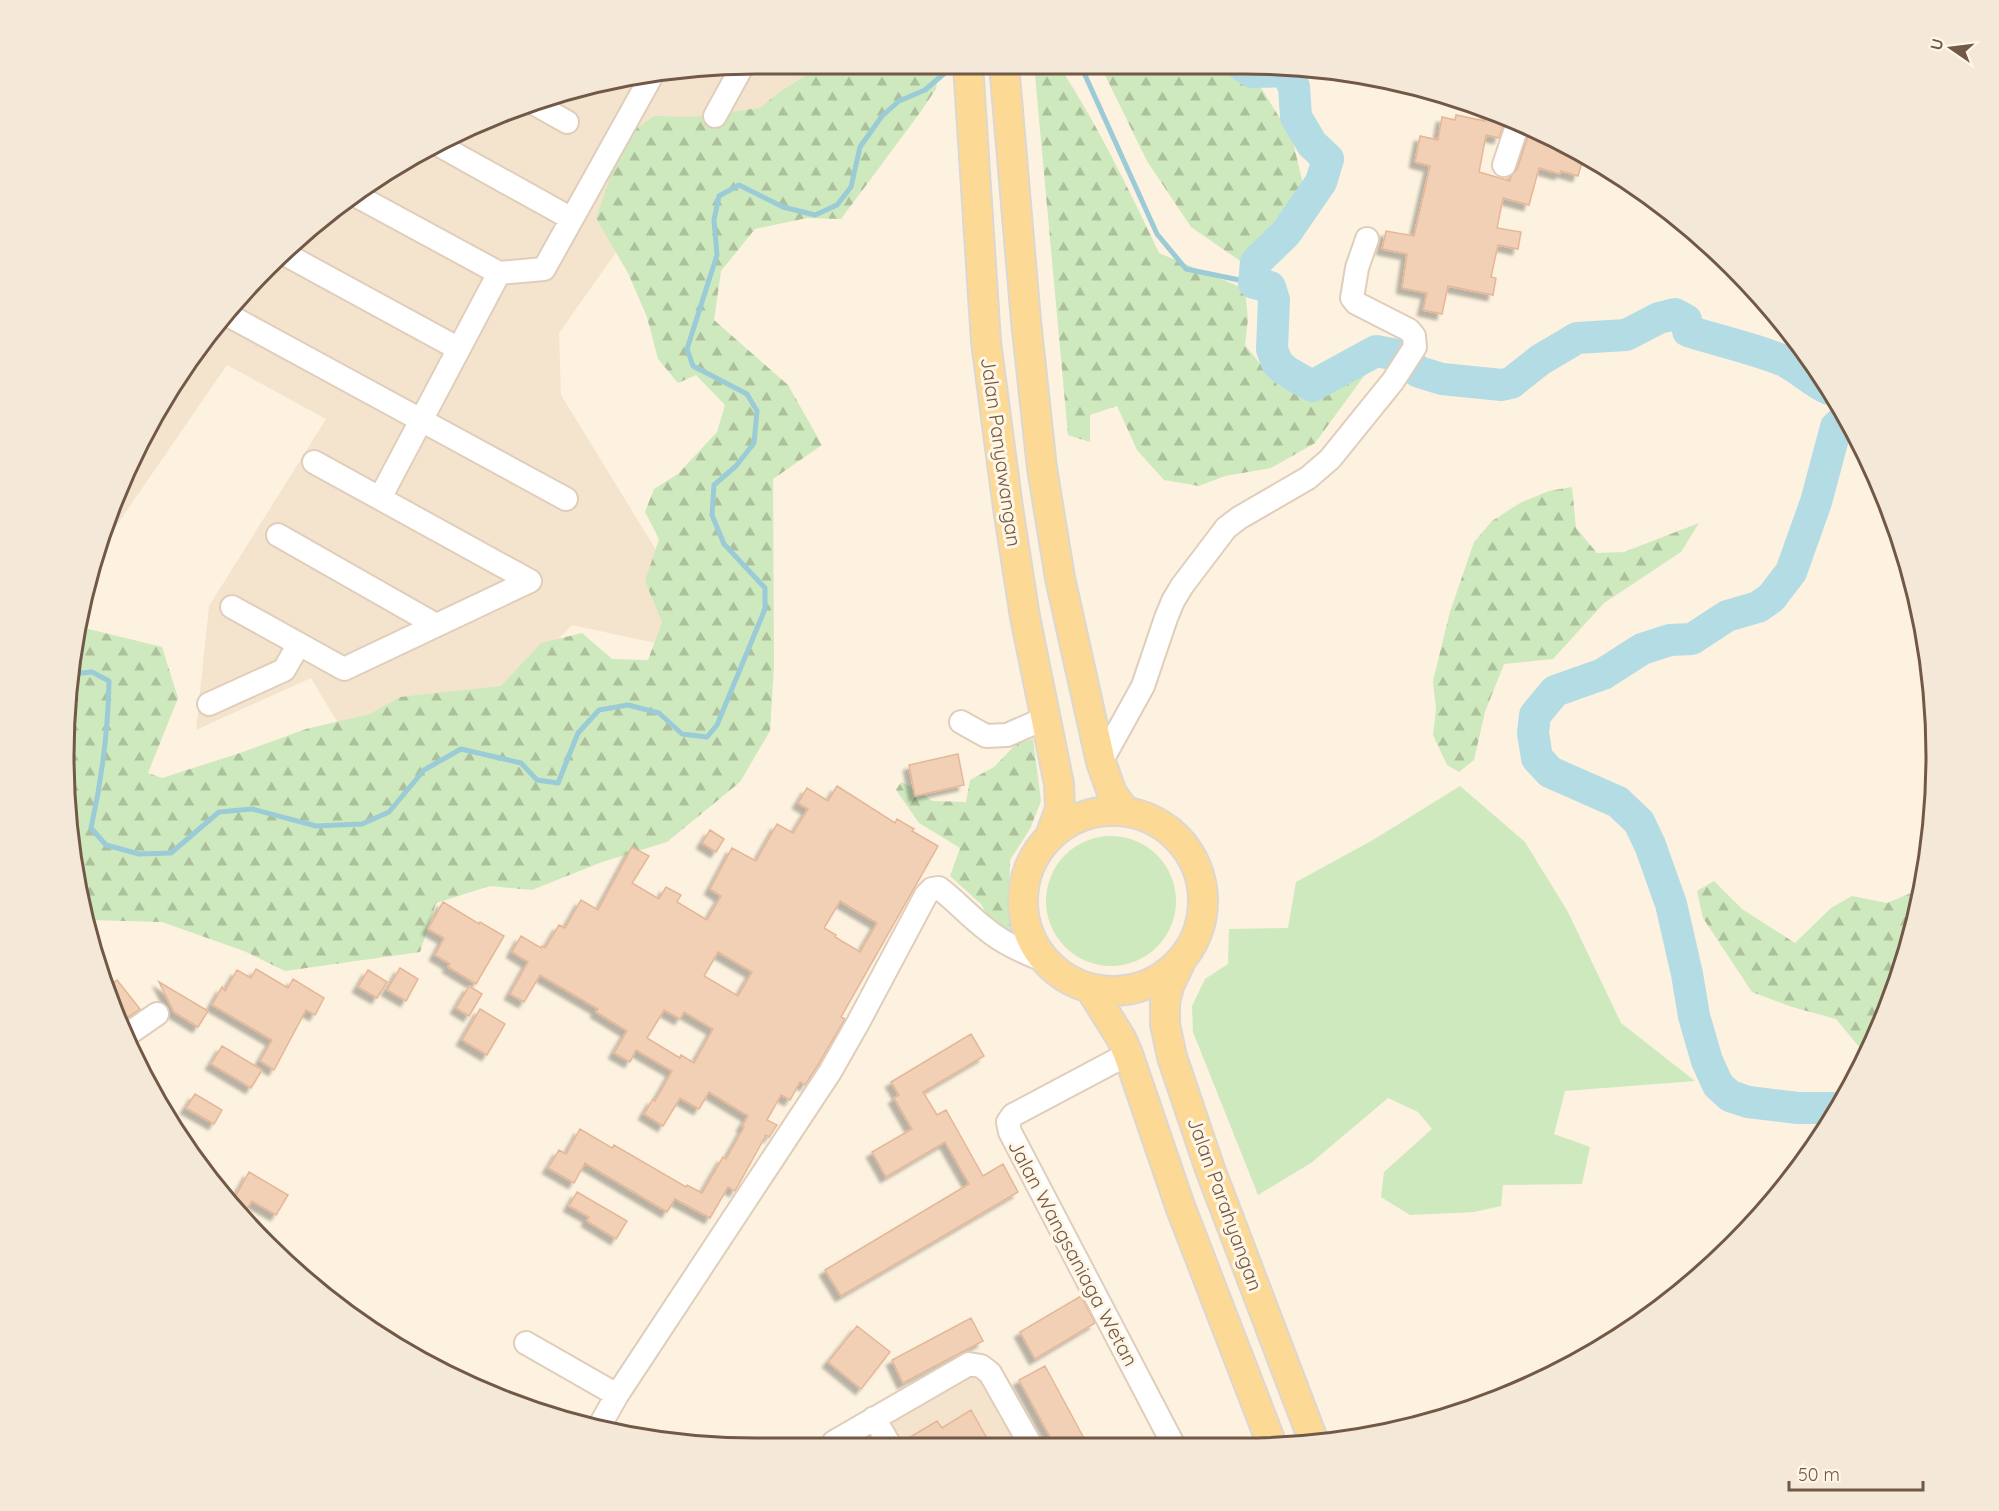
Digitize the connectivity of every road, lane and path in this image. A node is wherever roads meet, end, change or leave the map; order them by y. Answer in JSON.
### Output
{"nodes":[{"id":1,"x":738,"y":74,"type":"edge"},
{"id":2,"x":969,"y":74,"type":"edge"},
{"id":3,"x":1005,"y":74,"type":"edge"},
{"id":4,"x":648,"y":82,"type":"edge"},
{"id":5,"x":542,"y":108,"type":"edge"},
{"id":6,"x":715,"y":116,"type":"dead end"},
{"id":7,"x":567,"y":122,"type":"dead end"},
{"id":8,"x":1516,"y":130,"type":"edge"},
{"id":9,"x":445,"y":149,"type":"edge"},
{"id":10,"x":1504,"y":165,"type":"dead end"},
{"id":11,"x":362,"y":199,"type":"edge"},
{"id":12,"x":572,"y":219,"type":"junction"},
{"id":13,"x":1367,"y":239,"type":"dead end"},
{"id":14,"x":290,"y":257,"type":"edge"},
{"id":15,"x":499,"y":273,"type":"junction"},
{"id":16,"x":232,"y":318,"type":"edge"},
{"id":17,"x":459,"y":349,"type":"junction"},
{"id":18,"x":421,"y":420,"type":"junction"},
{"id":19,"x":314,"y":462,"type":"dead end"},
{"id":20,"x":380,"y":498,"type":"junction"},
{"id":21,"x":566,"y":499,"type":"dead end"},
{"id":22,"x":278,"y":535,"type":"dead end"},
{"id":23,"x":232,"y":607,"type":"dead end"},
{"id":24,"x":436,"y":625,"type":"junction"},
{"id":25,"x":299,"y":644,"type":"junction"},
{"id":26,"x":209,"y":704,"type":"dead end"},
{"id":27,"x":1046,"y":718,"type":"junction"},
{"id":28,"x":961,"y":722,"type":"dead end"},
{"id":29,"x":1101,"y":762,"type":"junction"},
{"id":30,"x":1125,"y":811,"type":"junction"},
{"id":31,"x":1050,"y":836,"type":"junction"},
{"id":32,"x":1045,"y":961,"type":"junction"},
{"id":33,"x":1180,"y":963,"type":"junction"},
{"id":34,"x":1091,"y":990,"type":"junction"},
{"id":35,"x":157,"y":1014,"type":"dead end"},
{"id":36,"x":132,"y":1031,"type":"edge"},
{"id":37,"x":1128,"y":1054,"type":"junction"},
{"id":38,"x":525,"y":1343,"type":"dead end"},
{"id":39,"x":617,"y":1395,"type":"junction"},
{"id":40,"x":874,"y":1418,"type":"junction"},
{"id":41,"x":603,"y":1420,"type":"edge"},
{"id":42,"x":1311,"y":1434,"type":"edge"},
{"id":43,"x":1269,"y":1437,"type":"edge"},
{"id":44,"x":841,"y":1438,"type":"edge"},
{"id":45,"x":886,"y":1438,"type":"edge"},
{"id":46,"x":1027,"y":1438,"type":"edge"},
{"id":47,"x":1170,"y":1438,"type":"edge"}],
"edges":[{"from":1,"to":6,"type":"street"},
{"from":2,"to":27,"type":"main road","name":"Jalan Panyawangan"},
{"from":3,"to":29,"type":"main road","name":"Jalan Panyawangan"},
{"from":4,"to":12,"type":"street"},
{"from":5,"to":7,"type":"street"},
{"from":8,"to":10,"type":"street"},
{"from":9,"to":12,"type":"street"},
{"from":11,"to":15,"type":"street"},
{"from":12,"to":15,"type":"street"},
{"from":13,"to":29,"type":"street"},
{"from":14,"to":17,"type":"street"},
{"from":15,"to":17,"type":"street"},
{"from":16,"to":18,"type":"street"},
{"from":17,"to":18,"type":"street"},
{"from":18,"to":20,"type":"street"},
{"from":18,"to":21,"type":"street"},
{"from":19,"to":20,"type":"street"},
{"from":20,"to":24,"type":"street"},
{"from":22,"to":24,"type":"street"},
{"from":23,"to":25,"type":"street"},
{"from":24,"to":25,"type":"street"},
{"from":25,"to":26,"type":"street"},
{"from":27,"to":28,"type":"street"},
{"from":27,"to":31,"type":"main road","name":"Jalan Panyawangan"},
{"from":29,"to":30,"type":"main road","name":"Jalan Panyawangan"},
{"from":30,"to":31,"type":"main road"},
{"from":30,"to":33,"type":"main road"},
{"from":31,"to":32,"type":"main road"},
{"from":32,"to":34,"type":"main road"},
{"from":32,"to":39,"type":"street"},
{"from":33,"to":34,"type":"main road"},
{"from":33,"to":42,"type":"main road","name":"Jalan Parahyangan"},
{"from":34,"to":37,"type":"main road","name":"Jalan Parahyangan"},
{"from":35,"to":36,"type":"street"},
{"from":37,"to":43,"type":"main road","name":"Jalan Parahyangan"},
{"from":37,"to":47,"type":"street","name":"Jalan Wangsaniaga Wetan"},
{"from":38,"to":39,"type":"street"},
{"from":39,"to":41,"type":"street"},
{"from":40,"to":44,"type":"street"},
{"from":40,"to":45,"type":"street"},
{"from":40,"to":46,"type":"street"}]}
